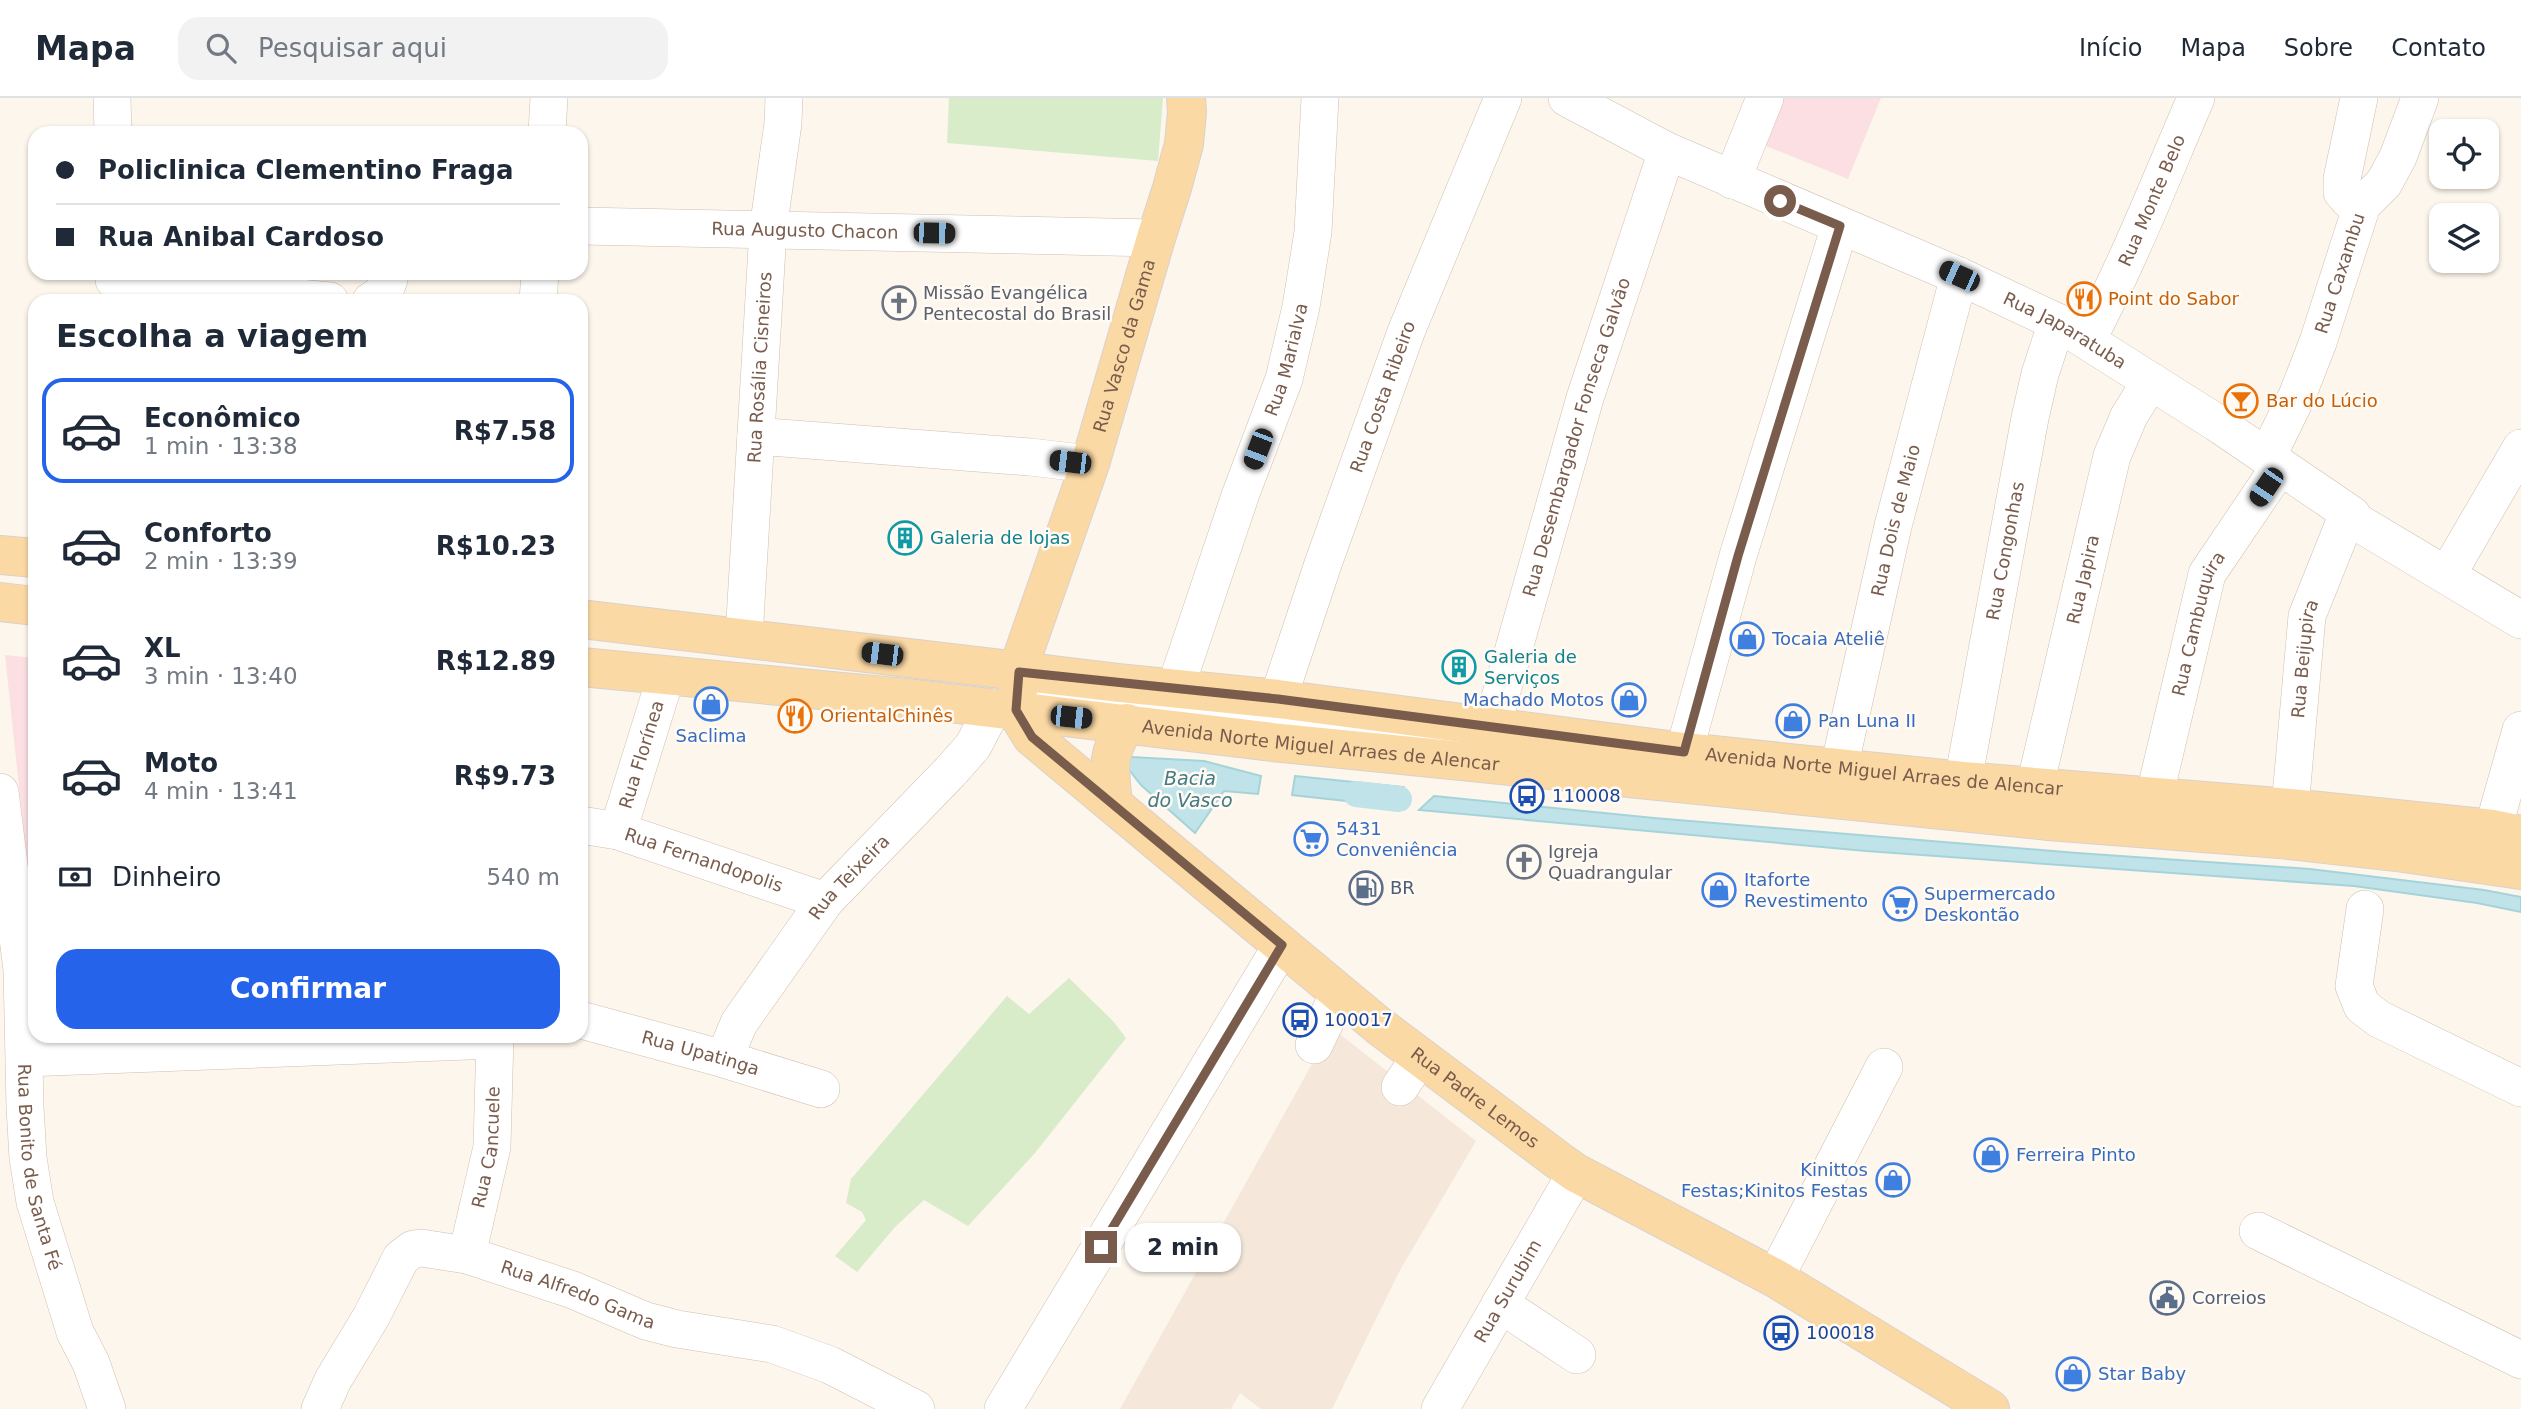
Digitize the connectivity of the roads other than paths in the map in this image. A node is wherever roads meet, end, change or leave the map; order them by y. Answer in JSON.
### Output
{"nodes":[{"id":1,"x":113,"y":98,"type":"edge"},
{"id":2,"x":549,"y":98,"type":"edge"},
{"id":3,"x":784,"y":98,"type":"edge"},
{"id":4,"x":1186,"y":98,"type":"edge"},
{"id":5,"x":1320,"y":98,"type":"edge"},
{"id":6,"x":1503,"y":98,"type":"edge"},
{"id":7,"x":1567,"y":98,"type":"edge"},
{"id":8,"x":1765,"y":98,"type":"edge"},
{"id":9,"x":2196,"y":98,"type":"edge"},
{"id":10,"x":2359,"y":98,"type":"edge"},
{"id":11,"x":2420,"y":98,"type":"edge"},
{"id":12,"x":113,"y":126,"type":"edge"},
{"id":13,"x":547,"y":126,"type":"edge"},
{"id":14,"x":1667,"y":152,"type":"junction"},
{"id":15,"x":1732,"y":180,"type":"junction"},
{"id":16,"x":2362,"y":205,"type":"junction"},
{"id":17,"x":588,"y":226,"type":"edge"},
{"id":18,"x":1840,"y":226,"type":"junction"},
{"id":19,"x":768,"y":230,"type":"junction"},
{"id":20,"x":1156,"y":238,"type":"junction"},
{"id":21,"x":1959,"y":276,"type":"junction"},
{"id":22,"x":113,"y":285,"type":"edge"},
{"id":23,"x":179,"y":294,"type":"edge"},
{"id":24,"x":2072,"y":331,"type":"junction"},
{"id":25,"x":2151,"y":381,"type":"junction"},
{"id":26,"x":756,"y":436,"type":"junction"},
{"id":27,"x":2520,"y":454,"type":"edge"},
{"id":28,"x":2273,"y":461,"type":"junction"},
{"id":29,"x":1090,"y":464,"type":"junction"},
{"id":30,"x":2347,"y":516,"type":"junction"},
{"id":31,"x":0,"y":555,"type":"edge"},
{"id":32,"x":28,"y":557,"type":"edge"},
{"id":33,"x":2446,"y":575,"type":"junction"},
{"id":34,"x":0,"y":602,"type":"edge"},
{"id":35,"x":28,"y":605,"type":"edge"},
{"id":36,"x":588,"y":620,"type":"edge"},
{"id":37,"x":2521,"y":620,"type":"edge"},
{"id":38,"x":744,"y":637,"type":"junction"},
{"id":39,"x":588,"y":668,"type":"edge"},
{"id":40,"x":1019,"y":672,"type":"junction"},
{"id":41,"x":666,"y":676,"type":"junction"},
{"id":42,"x":1174,"y":689,"type":"junction"},
{"id":43,"x":1278,"y":699,"type":"junction"},
{"id":44,"x":1005,"y":709,"type":"junction"},
{"id":45,"x":1127,"y":723,"type":"junction"},
{"id":46,"x":1492,"y":726,"type":"junction"},
{"id":47,"x":2521,"y":730,"type":"edge"},
{"id":48,"x":1684,"y":752,"type":"junction"},
{"id":49,"x":1839,"y":768,"type":"junction"},
{"id":50,"x":1962,"y":781,"type":"junction"},
{"id":51,"x":2035,"y":786,"type":"junction"},
{"id":52,"x":0,"y":792,"type":"edge"},
{"id":53,"x":2154,"y":798,"type":"junction"},
{"id":54,"x":1113,"y":803,"type":"junction"},
{"id":55,"x":2290,"y":808,"type":"junction"},
{"id":56,"x":588,"y":826,"type":"edge"},
{"id":57,"x":618,"y":831,"type":"junction"},
{"id":58,"x":2512,"y":837,"type":"edge"},
{"id":59,"x":2521,"y":857,"type":"edge"},
{"id":60,"x":2521,"y":870,"type":"edge"},
{"id":61,"x":825,"y":901,"type":"junction"},
{"id":62,"x":2365,"y":909,"type":"dead end"},
{"id":63,"x":1282,"y":945,"type":"junction"},
{"id":64,"x":1339,"y":993,"type":"junction"},
{"id":65,"x":588,"y":1022,"type":"edge"},
{"id":66,"x":378,"y":1043,"type":"edge"},
{"id":67,"x":495,"y":1043,"type":"edge"},
{"id":68,"x":1314,"y":1045,"type":"dead end"},
{"id":69,"x":25,"y":1058,"type":"junction"},
{"id":70,"x":724,"y":1059,"type":"junction"},
{"id":71,"x":1884,"y":1067,"type":"dead end"},
{"id":72,"x":2521,"y":1088,"type":"edge"},
{"id":73,"x":821,"y":1089,"type":"dead end"},
{"id":74,"x":1576,"y":1173,"type":"junction"},
{"id":75,"x":2258,"y":1231,"type":"dead end"},
{"id":76,"x":467,"y":1255,"type":"junction"},
{"id":77,"x":1775,"y":1278,"type":"junction"},
{"id":78,"x":1500,"y":1304,"type":"junction"},
{"id":79,"x":1577,"y":1355,"type":"dead end"},
{"id":80,"x":2521,"y":1360,"type":"edge"},
{"id":81,"x":1967,"y":1404,"type":"edge"},
{"id":82,"x":107,"y":1409,"type":"edge"},
{"id":83,"x":320,"y":1409,"type":"edge"},
{"id":84,"x":916,"y":1409,"type":"edge"},
{"id":85,"x":1003,"y":1409,"type":"edge"},
{"id":86,"x":1440,"y":1409,"type":"edge"}],
"edges":[{"from":1,"to":12,"type":"street"},
{"from":2,"to":13,"type":"street"},
{"from":3,"to":19,"type":"street","name":"Rua Rosália Cisneiros"},
{"from":4,"to":20,"type":"main road","name":"Rua Vasco da Gama"},
{"from":5,"to":42,"type":"street","name":"Rua Marialva"},
{"from":6,"to":43,"type":"street","name":"Rua Costa Ribeiro"},
{"from":7,"to":14,"type":"street","name":"Rua Japaratuba"},
{"from":8,"to":15,"type":"street"},
{"from":9,"to":24,"type":"street","name":"Rua Monte Belo"},
{"from":10,"to":16,"type":"street"},
{"from":11,"to":16,"type":"street","name":"Rua Caxambu"},
{"from":14,"to":15,"type":"street","name":"Rua Japaratuba"},
{"from":14,"to":46,"type":"street","name":"Rua Desembargador Fonseca Galvão"},
{"from":15,"to":18,"type":"street","name":"Rua Japaratuba"},
{"from":16,"to":28,"type":"street","name":"Rua Caxambu"},
{"from":17,"to":19,"type":"street","name":"Rua Augusto Chacon"},
{"from":18,"to":21,"type":"street","name":"Rua Japaratuba"},
{"from":18,"to":48,"type":"street"},
{"from":19,"to":20,"type":"street","name":"Rua Augusto Chacon"},
{"from":19,"to":26,"type":"street","name":"Rua Rosália Cisneiros"},
{"from":20,"to":29,"type":"main road","name":"Rua Vasco da Gama"},
{"from":21,"to":24,"type":"street","name":"Rua Japaratuba"},
{"from":21,"to":49,"type":"street","name":"Rua Dois de Maio"},
{"from":22,"to":23,"type":"street"},
{"from":24,"to":25,"type":"street","name":"Rua Japaratuba"},
{"from":24,"to":50,"type":"street","name":"Rua Congonhas"},
{"from":25,"to":28,"type":"street","name":"Rua Japaratuba"},
{"from":25,"to":51,"type":"street","name":"Rua Japira"},
{"from":26,"to":29,"type":"street"},
{"from":26,"to":38,"type":"street","name":"Rua Rosália Cisneiros"},
{"from":27,"to":33,"type":"street"},
{"from":28,"to":30,"type":"street","name":"Rua Japaratuba"},
{"from":28,"to":53,"type":"street","name":"Rua Cambuquira"},
{"from":29,"to":40,"type":"main road","name":"Rua Vasco da Gama"},
{"from":30,"to":33,"type":"street","name":"Rua Japaratuba"},
{"from":30,"to":55,"type":"street","name":"Rua Beijupira"},
{"from":31,"to":32,"type":"main road"},
{"from":33,"to":37,"type":"street","name":"Rua Japaratuba"},
{"from":34,"to":35,"type":"main road"},
{"from":36,"to":38,"type":"main road","name":"Avenida Norte Miguel Arraes de Alencar"},
{"from":38,"to":40,"type":"main road","name":"Avenida Norte Miguel Arraes de Alencar"},
{"from":39,"to":41,"type":"main road","name":"Avenida Norte Miguel Arraes de Alencar"},
{"from":40,"to":42,"type":"main road","name":"Avenida Norte Miguel Arraes de Alencar"},
{"from":40,"to":44,"type":"main road","name":"Rua Vasco da Gama"},
{"from":41,"to":44,"type":"main road","name":"Avenida Norte Miguel Arraes de Alencar"},
{"from":41,"to":57,"type":"street","name":"Rua Florínea"},
{"from":42,"to":43,"type":"main road","name":"Avenida Norte Miguel Arraes de Alencar"},
{"from":43,"to":46,"type":"main road","name":"Avenida Norte Miguel Arraes de Alencar"},
{"from":44,"to":45,"type":"main road","name":"Avenida Norte Miguel Arraes de Alencar"},
{"from":44,"to":54,"type":"main road","name":"Rua Padre Lemos"},
{"from":44,"to":61,"type":"street","name":"Rua Teixeira"},
{"from":45,"to":54,"type":"main road"},
{"from":45,"to":60,"type":"main road","name":"Avenida Norte Miguel Arraes de Alencar"},
{"from":46,"to":48,"type":"main road","name":"Avenida Norte Miguel Arraes de Alencar"},
{"from":47,"to":58,"type":"street"},
{"from":48,"to":49,"type":"main road","name":"Avenida Norte Miguel Arraes de Alencar"},
{"from":49,"to":50,"type":"main road","name":"Avenida Norte Miguel Arraes de Alencar"},
{"from":50,"to":51,"type":"main road","name":"Avenida Norte Miguel Arraes de Alencar"},
{"from":51,"to":53,"type":"main road","name":"Avenida Norte Miguel Arraes de Alencar"},
{"from":52,"to":69,"type":"street","name":"Rua Bonito de Santa Fé"},
{"from":53,"to":55,"type":"main road","name":"Avenida Norte Miguel Arraes de Alencar"},
{"from":54,"to":63,"type":"main road","name":"Rua Padre Lemos"},
{"from":55,"to":58,"type":"main road","name":"Avenida Norte Miguel Arraes de Alencar"},
{"from":56,"to":57,"type":"street","name":"Rua Fernandopolis"},
{"from":57,"to":61,"type":"street","name":"Rua Fernandopolis"},
{"from":58,"to":59,"type":"street"},
{"from":61,"to":70,"type":"street","name":"Rua Teixeira"},
{"from":62,"to":72,"type":"street"},
{"from":63,"to":64,"type":"main road","name":"Rua Padre Lemos"},
{"from":63,"to":85,"type":"street"},
{"from":64,"to":68,"type":"street"},
{"from":64,"to":74,"type":"main road","name":"Rua Padre Lemos"},
{"from":65,"to":70,"type":"street","name":"Rua Upatinga"},
{"from":66,"to":69,"type":"street"},
{"from":67,"to":76,"type":"street","name":"Rua Cancuele"},
{"from":69,"to":82,"type":"street","name":"Rua Bonito de Santa Fé"},
{"from":70,"to":73,"type":"street","name":"Rua Upatinga"},
{"from":71,"to":77,"type":"street"},
{"from":74,"to":77,"type":"main road","name":"Rua Padre Lemos"},
{"from":74,"to":78,"type":"street","name":"Rua Surubim"},
{"from":75,"to":80,"type":"street"},
{"from":76,"to":83,"type":"street","name":"Rua Alfredo Gama"},
{"from":76,"to":84,"type":"street","name":"Rua Alfredo Gama"},
{"from":77,"to":81,"type":"main road","name":"Rua Padre Lemos"},
{"from":78,"to":79,"type":"street"},
{"from":78,"to":86,"type":"street","name":"Rua Surubim"}]}
